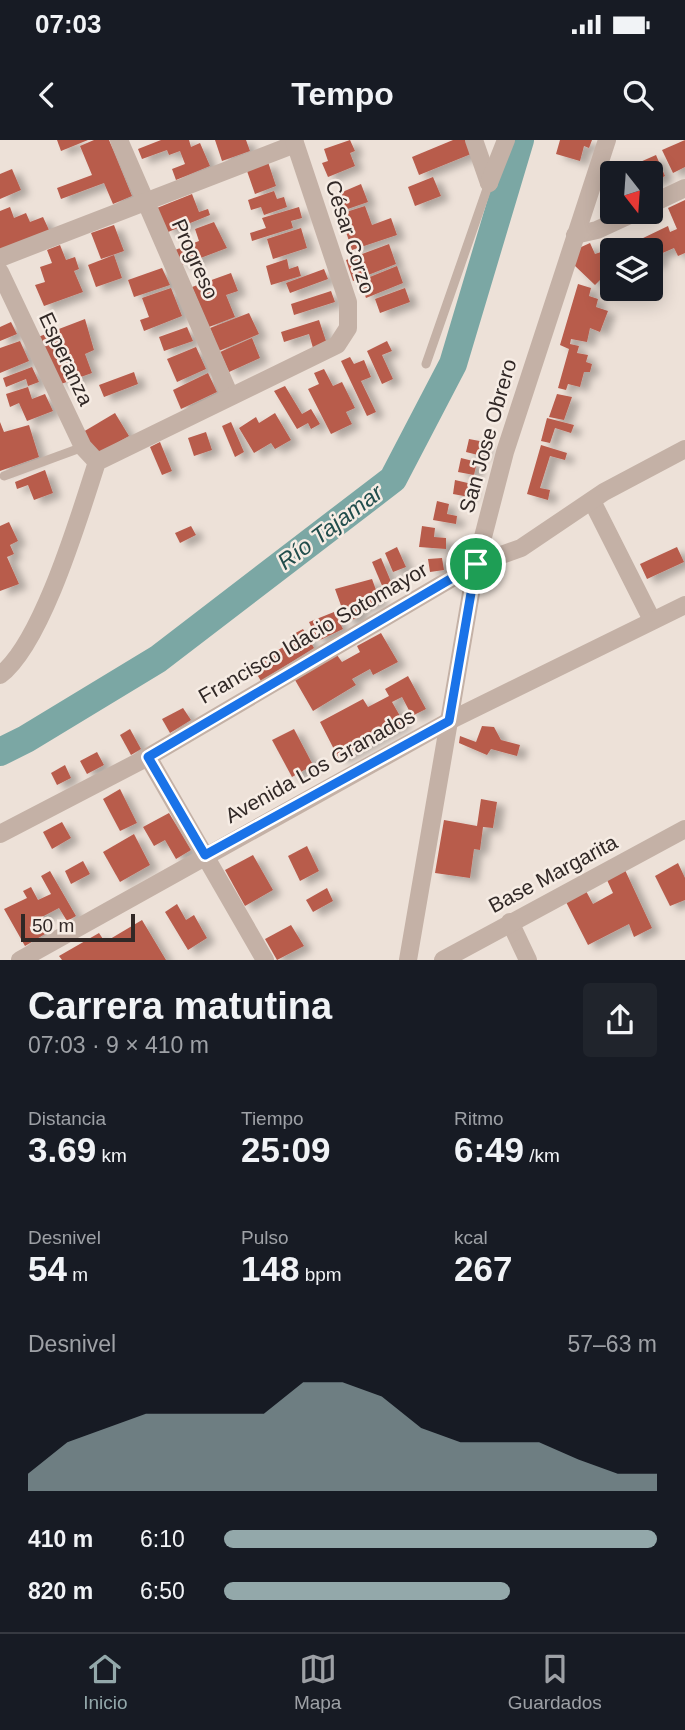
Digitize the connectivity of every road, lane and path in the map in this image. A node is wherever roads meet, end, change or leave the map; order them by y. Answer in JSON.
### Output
{"nodes":[{"id":1,"x":120,"y":140,"type":"edge"},
{"id":2,"x":474,"y":140,"type":"edge"},
{"id":3,"x":506,"y":140,"type":"edge"},
{"id":4,"x":607,"y":140,"type":"edge"},
{"id":5,"x":295,"y":142,"type":"edge"},
{"id":6,"x":489,"y":183,"type":"junction"},
{"id":7,"x":685,"y":188,"type":"edge"},
{"id":8,"x":663,"y":198,"type":"edge"},
{"id":9,"x":145,"y":202,"type":"junction"},
{"id":10,"x":610,"y":224,"type":"edge"},
{"id":11,"x":575,"y":235,"type":"junction"},
{"id":12,"x":0,"y":258,"type":"edge"},
{"id":13,"x":0,"y":272,"type":"edge"},
{"id":14,"x":426,"y":364,"type":"dead end"},
{"id":15,"x":230,"y":396,"type":"junction"},
{"id":16,"x":83,"y":447,"type":"junction"},
{"id":17,"x":685,"y":449,"type":"edge"},
{"id":18,"x":97,"y":461,"type":"junction"},
{"id":19,"x":4,"y":477,"type":"dead end"},
{"id":20,"x":592,"y":501,"type":"junction"},
{"id":21,"x":476,"y":564,"type":"junction"},
{"id":22,"x":685,"y":605,"type":"edge"},
{"id":23,"x":652,"y":620,"type":"junction"},
{"id":24,"x":0,"y":675,"type":"edge"},
{"id":25,"x":449,"y":721,"type":"junction"},
{"id":26,"x":148,"y":757,"type":"junction"},
{"id":27,"x":685,"y":829,"type":"edge"},
{"id":28,"x":0,"y":834,"type":"edge"},
{"id":29,"x":205,"y":855,"type":"junction"},
{"id":30,"x":510,"y":922,"type":"junction"},
{"id":31,"x":20,"y":960,"type":"edge"},
{"id":32,"x":265,"y":960,"type":"edge"},
{"id":33,"x":408,"y":960,"type":"edge"},
{"id":34,"x":443,"y":960,"type":"edge"},
{"id":35,"x":528,"y":960,"type":"edge"}],
"edges":[{"from":1,"to":9,"type":"street","name":"Progreso"},
{"from":2,"to":6,"type":"street"},
{"from":3,"to":6,"type":"street"},
{"from":4,"to":11,"type":"street","name":"San Jose Obrero"},
{"from":5,"to":9,"type":"street"},
{"from":5,"to":15,"type":"street","name":"César Corzo"},
{"from":6,"to":14,"type":"lane"},
{"from":7,"to":8,"type":"street"},
{"from":9,"to":12,"type":"street"},
{"from":9,"to":15,"type":"street","name":"Progreso"},
{"from":10,"to":11,"type":"street"},
{"from":11,"to":21,"type":"street","name":"San Jose Obrero"},
{"from":13,"to":16,"type":"street","name":"Esperanza"},
{"from":15,"to":18,"type":"street"},
{"from":16,"to":18,"type":"street","name":"Esperanza"},
{"from":16,"to":19,"type":"lane"},
{"from":17,"to":20,"type":"street","name":"Francisco Idacio Sotomayor"},
{"from":18,"to":24,"type":"street"},
{"from":20,"to":21,"type":"street","name":"Francisco Idacio Sotomayor"},
{"from":20,"to":23,"type":"street"},
{"from":21,"to":25,"type":"street","name":"San Jose Obrero"},
{"from":21,"to":26,"type":"street","name":"Francisco Idacio Sotomayor"},
{"from":22,"to":23,"type":"street","name":"Avenida Los Granados"},
{"from":23,"to":25,"type":"street","name":"Avenida Los Granados"},
{"from":25,"to":29,"type":"street","name":"Avenida Los Granados"},
{"from":25,"to":33,"type":"street","name":"San Jose Obrero"},
{"from":26,"to":28,"type":"street","name":"Francisco Idacio Sotomayor"},
{"from":26,"to":29,"type":"street"},
{"from":27,"to":30,"type":"street","name":"Base Margarita"},
{"from":29,"to":31,"type":"street","name":"Avenida Los Granados"},
{"from":29,"to":32,"type":"street"},
{"from":30,"to":34,"type":"street","name":"Base Margarita"},
{"from":30,"to":35,"type":"street"}]}
